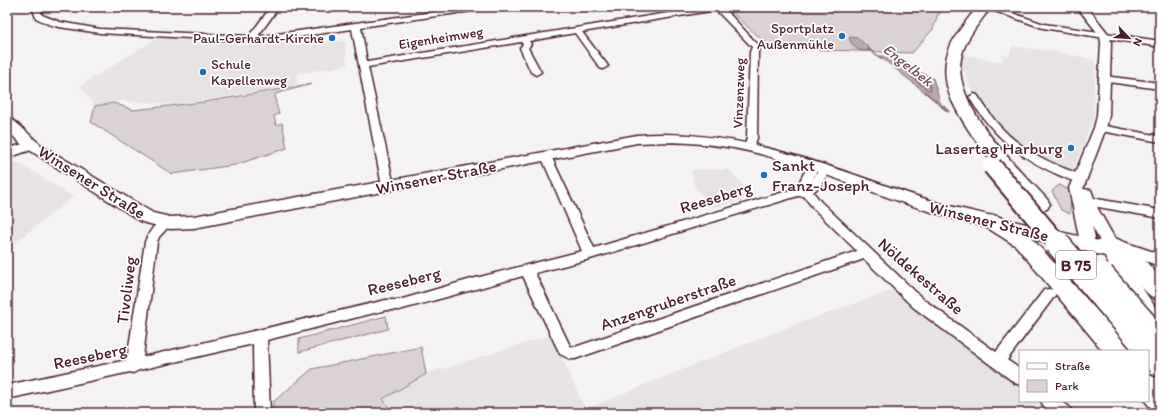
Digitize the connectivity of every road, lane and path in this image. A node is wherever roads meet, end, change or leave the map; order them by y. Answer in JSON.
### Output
{"nodes":[{"id":1,"x":36,"y":7,"type":"edge"},
{"id":2,"x":275,"y":7,"type":"edge"},
{"id":3,"x":485,"y":7,"type":"edge"},
{"id":4,"x":719,"y":7,"type":"edge"},
{"id":5,"x":981,"y":7,"type":"edge"},
{"id":6,"x":1082,"y":7,"type":"edge"},
{"id":7,"x":356,"y":25,"type":"junction"},
{"id":8,"x":577,"y":30,"type":"junction"},
{"id":9,"x":1105,"y":36,"type":"junction"},
{"id":10,"x":252,"y":38,"type":"junction"},
{"id":11,"x":523,"y":39,"type":"junction"},
{"id":12,"x":1160,"y":44,"type":"edge"},
{"id":13,"x":946,"y":61,"type":"junction"},
{"id":14,"x":363,"y":65,"type":"junction"},
{"id":15,"x":603,"y":66,"type":"dead end"},
{"id":16,"x":536,"y":72,"type":"dead end"},
{"id":17,"x":1104,"y":79,"type":"junction"},
{"id":18,"x":1160,"y":86,"type":"edge"},
{"id":19,"x":974,"y":98,"type":"dead end"},
{"id":20,"x":7,"y":121,"type":"edge"},
{"id":21,"x":1100,"y":128,"type":"junction"},
{"id":22,"x":1160,"y":139,"type":"edge"},
{"id":23,"x":750,"y":141,"type":"junction"},
{"id":24,"x":32,"y":145,"type":"junction"},
{"id":25,"x":7,"y":154,"type":"edge"},
{"id":26,"x":546,"y":156,"type":"junction"},
{"id":27,"x":818,"y":169,"type":"junction"},
{"id":28,"x":1081,"y":179,"type":"junction"},
{"id":29,"x":388,"y":186,"type":"junction"},
{"id":30,"x":806,"y":192,"type":"junction"},
{"id":31,"x":890,"y":192,"type":"junction"},
{"id":32,"x":1083,"y":200,"type":"junction"},
{"id":33,"x":1160,"y":214,"type":"edge"},
{"id":34,"x":166,"y":222,"type":"junction"},
{"id":35,"x":993,"y":222,"type":"junction"},
{"id":36,"x":1105,"y":247,"type":"junction"},
{"id":37,"x":866,"y":253,"type":"junction"},
{"id":38,"x":590,"y":254,"type":"junction"},
{"id":39,"x":1160,"y":260,"type":"edge"},
{"id":40,"x":1160,"y":267,"type":"edge"},
{"id":41,"x":527,"y":270,"type":"junction"},
{"id":42,"x":1160,"y":292,"type":"edge"},
{"id":43,"x":1049,"y":294,"type":"dead end"},
{"id":44,"x":1160,"y":331,"type":"edge"},
{"id":45,"x":260,"y":337,"type":"junction"},
{"id":46,"x":1160,"y":341,"type":"edge"},
{"id":47,"x":1117,"y":350,"type":"edge"},
{"id":48,"x":1148,"y":350,"type":"edge"},
{"id":49,"x":1149,"y":351,"type":"edge"},
{"id":50,"x":1160,"y":354,"type":"edge"},
{"id":51,"x":998,"y":361,"type":"junction"},
{"id":52,"x":1160,"y":364,"type":"edge"},
{"id":53,"x":133,"y":367,"type":"junction"},
{"id":54,"x":1019,"y":377,"type":"edge"},
{"id":55,"x":1149,"y":387,"type":"edge"},
{"id":56,"x":7,"y":392,"type":"edge"},
{"id":57,"x":1160,"y":400,"type":"edge"},
{"id":58,"x":1051,"y":402,"type":"edge"},
{"id":59,"x":262,"y":413,"type":"edge"},
{"id":60,"x":1065,"y":413,"type":"edge"}],
"edges":[{"from":1,"to":10,"type":"street"},
{"from":2,"to":10,"type":"street"},
{"from":3,"to":7,"type":"street"},
{"from":4,"to":8,"type":"street","name":"Eigenheimweg"},
{"from":4,"to":23,"type":"street","name":"Vinzenzweg"},
{"from":5,"to":9,"type":"street"},
{"from":5,"to":13,"type":"highway","number":"B 75"},
{"from":6,"to":9,"type":"street"},
{"from":7,"to":10,"type":"street"},
{"from":7,"to":14,"type":"street"},
{"from":8,"to":11,"type":"street","name":"Eigenheimweg"},
{"from":8,"to":15,"type":"street"},
{"from":9,"to":12,"type":"street"},
{"from":9,"to":17,"type":"street"},
{"from":11,"to":14,"type":"street","name":"Eigenheimweg"},
{"from":11,"to":16,"type":"street"},
{"from":13,"to":46,"type":"highway","number":"B 75","bridge":true},
{"from":13,"to":48,"type":"highway","number":"B 75","bridge":true},
{"from":14,"to":29,"type":"street"},
{"from":17,"to":18,"type":"street"},
{"from":17,"to":21,"type":"street"},
{"from":19,"to":28,"type":"street"},
{"from":20,"to":24,"type":"main road","name":"Winsener Straße"},
{"from":21,"to":22,"type":"street"},
{"from":21,"to":28,"type":"street"},
{"from":23,"to":26,"type":"main road","name":"Winsener Straße"},
{"from":23,"to":27,"type":"main road","name":"Winsener Straße"},
{"from":24,"to":25,"type":"street"},
{"from":24,"to":34,"type":"main road","name":"Winsener Straße"},
{"from":26,"to":29,"type":"main road","name":"Winsener Straße"},
{"from":26,"to":38,"type":"street"},
{"from":27,"to":30,"type":"street"},
{"from":27,"to":31,"type":"main road","name":"Winsener Straße"},
{"from":28,"to":32,"type":"street"},
{"from":29,"to":34,"type":"main road","name":"Winsener Straße"},
{"from":30,"to":37,"type":"street","name":"Nöldekestraße"},
{"from":30,"to":38,"type":"street","name":"Reeseberg"},
{"from":31,"to":35,"type":"main road","name":"Winsener Straße"},
{"from":31,"to":36,"type":"main road","name":"Winsener Straße"},
{"from":32,"to":33,"type":"street"},
{"from":32,"to":36,"type":"street"},
{"from":32,"to":36,"type":"street"},
{"from":34,"to":53,"type":"street","name":"Tivoliweg"},
{"from":35,"to":36,"type":"main road","name":"Winsener Straße"},
{"from":35,"to":47,"type":"highway","number":"B 75"},
{"from":36,"to":39,"type":"street"},
{"from":36,"to":40,"type":"street"},
{"from":36,"to":42,"type":"highway"},
{"from":36,"to":44,"type":"main road"},
{"from":36,"to":50,"type":"main road"},
{"from":37,"to":41,"type":"street","name":"Anzengruberstraße"},
{"from":37,"to":51,"type":"street","name":"Nöldekestraße"},
{"from":38,"to":41,"type":"street","name":"Reeseberg"},
{"from":41,"to":45,"type":"street","name":"Reeseberg"},
{"from":43,"to":51,"type":"street"},
{"from":45,"to":53,"type":"street","name":"Reeseberg"},
{"from":45,"to":59,"type":"street"},
{"from":49,"to":52,"type":"highway","number":"B 75","bridge":true},
{"from":51,"to":54,"type":"street","name":"Nöldekestraße"},
{"from":53,"to":56,"type":"street","name":"Reeseberg"},
{"from":55,"to":57,"type":"highway"},
{"from":58,"to":60,"type":"street"}]}
